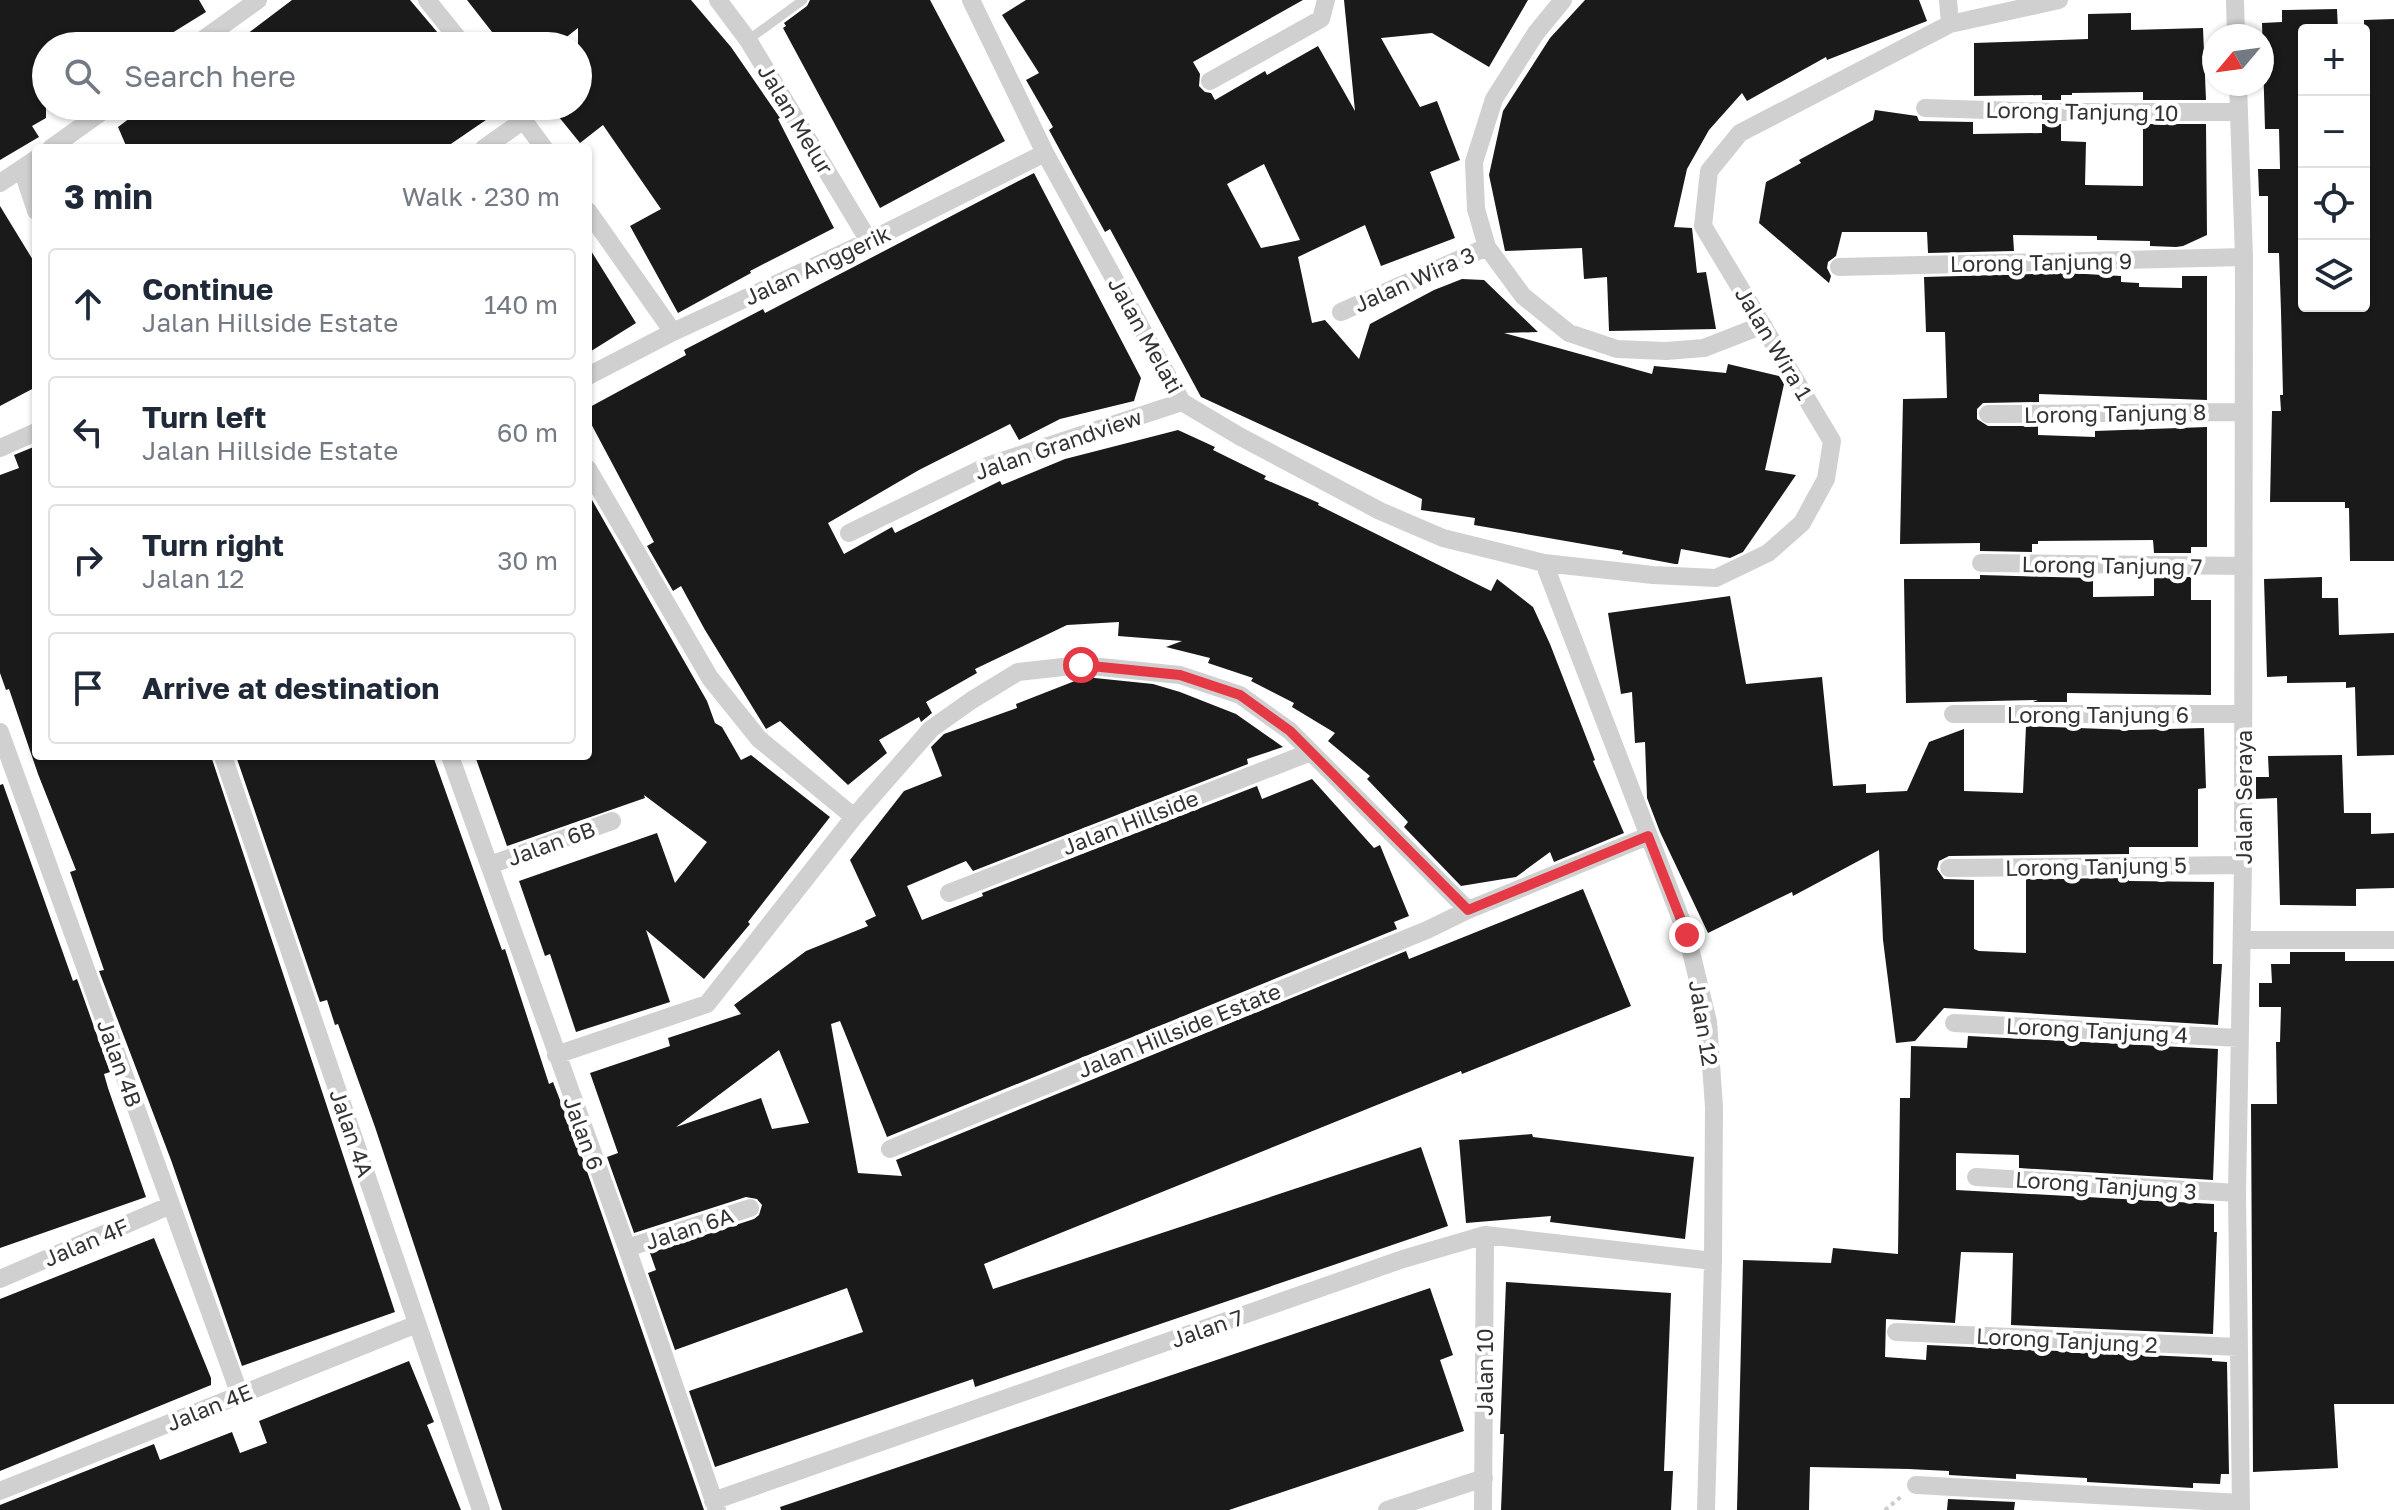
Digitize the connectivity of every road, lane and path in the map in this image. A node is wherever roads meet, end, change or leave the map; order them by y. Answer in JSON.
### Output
{"nodes":[{"id":1,"x":258,"y":0,"type":"edge"},
{"id":2,"x":427,"y":0,"type":"edge"},
{"id":3,"x":718,"y":0,"type":"edge"},
{"id":4,"x":803,"y":0,"type":"edge"},
{"id":5,"x":971,"y":0,"type":"edge"},
{"id":6,"x":1326,"y":0,"type":"edge"},
{"id":7,"x":1563,"y":0,"type":"edge"},
{"id":8,"x":1948,"y":0,"type":"edge"},
{"id":9,"x":2059,"y":0,"type":"edge"},
{"id":10,"x":2235,"y":0,"type":"edge"},
{"id":11,"x":1950,"y":24,"type":"junction"},
{"id":12,"x":2236,"y":24,"type":"edge"},
{"id":13,"x":213,"y":32,"type":"edge"},
{"id":14,"x":453,"y":32,"type":"edge"},
{"id":15,"x":748,"y":40,"type":"junction"},
{"id":16,"x":1210,"y":81,"type":"dead end"},
{"id":17,"x":2238,"y":96,"type":"edge"},
{"id":18,"x":1925,"y":108,"type":"dead end"},
{"id":19,"x":2239,"y":112,"type":"junction"},
{"id":20,"x":90,"y":120,"type":"edge"},
{"id":21,"x":512,"y":120,"type":"edge"},
{"id":22,"x":524,"y":120,"type":"edge"},
{"id":23,"x":57,"y":144,"type":"edge"},
{"id":24,"x":488,"y":144,"type":"edge"},
{"id":25,"x":541,"y":144,"type":"edge"},
{"id":26,"x":1045,"y":153,"type":"junction"},
{"id":27,"x":29,"y":164,"type":"edge"},
{"id":28,"x":0,"y":183,"type":"edge"},
{"id":29,"x":32,"y":184,"type":"edge"},
{"id":30,"x":592,"y":217,"type":"edge"},
{"id":31,"x":869,"y":241,"type":"junction"},
{"id":32,"x":1487,"y":247,"type":"junction"},
{"id":33,"x":2244,"y":257,"type":"junction"},
{"id":34,"x":1839,"y":267,"type":"dead end"},
{"id":35,"x":1341,"y":312,"type":"dead end"},
{"id":36,"x":1763,"y":325,"type":"junction"},
{"id":37,"x":673,"y":332,"type":"junction"},
{"id":38,"x":592,"y":374,"type":"edge"},
{"id":39,"x":1182,"y":402,"type":"junction"},
{"id":40,"x":2242,"y":412,"type":"junction"},
{"id":41,"x":1988,"y":414,"type":"dead end"},
{"id":42,"x":32,"y":434,"type":"edge"},
{"id":43,"x":0,"y":448,"type":"edge"},
{"id":44,"x":592,"y":476,"type":"edge"},
{"id":45,"x":849,"y":533,"type":"dead end"},
{"id":46,"x":1544,"y":563,"type":"junction"},
{"id":47,"x":1981,"y":563,"type":"dead end"},
{"id":48,"x":2242,"y":566,"type":"junction"},
{"id":49,"x":1953,"y":714,"type":"dead end"},
{"id":50,"x":2243,"y":714,"type":"junction"},
{"id":51,"x":0,"y":732,"type":"edge"},
{"id":52,"x":1311,"y":752,"type":"junction"},
{"id":53,"x":224,"y":760,"type":"edge"},
{"id":54,"x":451,"y":760,"type":"edge"},
{"id":55,"x":854,"y":817,"type":"junction"},
{"id":56,"x":612,"y":821,"type":"dead end"},
{"id":57,"x":1648,"y":836,"type":"junction"},
{"id":58,"x":490,"y":865,"type":"junction"},
{"id":59,"x":2243,"y":865,"type":"junction"},
{"id":60,"x":1949,"y":868,"type":"dead end"},
{"id":61,"x":949,"y":893,"type":"dead end"},
{"id":62,"x":1468,"y":910,"type":"junction"},
{"id":63,"x":2243,"y":940,"type":"junction"},
{"id":64,"x":2394,"y":940,"type":"edge"},
{"id":65,"x":1954,"y":1023,"type":"dead end"},
{"id":66,"x":2239,"y":1038,"type":"junction"},
{"id":67,"x":556,"y":1055,"type":"junction"},
{"id":68,"x":890,"y":1149,"type":"dead end"},
{"id":69,"x":1976,"y":1177,"type":"dead end"},
{"id":70,"x":2237,"y":1193,"type":"junction"},
{"id":71,"x":171,"y":1205,"type":"junction"},
{"id":72,"x":750,"y":1208,"type":"dead end"},
{"id":73,"x":1485,"y":1235,"type":"junction"},
{"id":74,"x":627,"y":1248,"type":"junction"},
{"id":75,"x":1713,"y":1261,"type":"junction"},
{"id":76,"x":0,"y":1279,"type":"edge"},
{"id":77,"x":417,"y":1324,"type":"junction"},
{"id":78,"x":1896,"y":1332,"type":"dead end"},
{"id":79,"x":2238,"y":1347,"type":"junction"},
{"id":80,"x":240,"y":1395,"type":"junction"},
{"id":81,"x":1484,"y":1478,"type":"junction"},
{"id":82,"x":1916,"y":1485,"type":"dead end"},
{"id":83,"x":0,"y":1491,"type":"edge"},
{"id":84,"x":715,"y":1505,"type":"edge"},
{"id":85,"x":2241,"y":1506,"type":"edge"},
{"id":86,"x":481,"y":1510,"type":"edge"},
{"id":87,"x":1387,"y":1510,"type":"edge"},
{"id":88,"x":1483,"y":1510,"type":"edge"},
{"id":89,"x":1706,"y":1510,"type":"edge"}],
"edges":[{"from":1,"to":13,"type":"street"},
{"from":2,"to":14,"type":"street"},
{"from":3,"to":15,"type":"street","name":"Jalan Melur"},
{"from":4,"to":15,"type":"lane"},
{"from":5,"to":26,"type":"street","name":"Jalan Melati"},
{"from":6,"to":16,"type":"street"},
{"from":7,"to":32,"type":"street"},
{"from":8,"to":11,"type":"street"},
{"from":9,"to":11,"type":"street","name":"Jalan Wira 1"},
{"from":10,"to":12,"type":"street"},
{"from":11,"to":36,"type":"street","name":"Jalan Wira 1"},
{"from":15,"to":31,"type":"street","name":"Jalan Melur"},
{"from":17,"to":19,"type":"street","name":"Jalan Seraya"},
{"from":18,"to":19,"type":"street","name":"Lorong Tanjung 10"},
{"from":19,"to":33,"type":"street","name":"Jalan Seraya"},
{"from":20,"to":23,"type":"street"},
{"from":21,"to":24,"type":"street"},
{"from":22,"to":25,"type":"street"},
{"from":26,"to":31,"type":"street","name":"Jalan Anggerik"},
{"from":26,"to":39,"type":"street","name":"Jalan Melati"},
{"from":27,"to":28,"type":"street"},
{"from":27,"to":29,"type":"street"},
{"from":30,"to":37,"type":"street"},
{"from":31,"to":37,"type":"street","name":"Jalan Anggerik"},
{"from":32,"to":35,"type":"street","name":"Jalan Wira 3"},
{"from":32,"to":36,"type":"street"},
{"from":33,"to":34,"type":"street","name":"Lorong Tanjung 9"},
{"from":33,"to":40,"type":"street","name":"Jalan Seraya"},
{"from":36,"to":46,"type":"street","name":"Jalan Wira 1"},
{"from":37,"to":38,"type":"street","name":"Jalan Anggerik"},
{"from":39,"to":45,"type":"street","name":"Jalan Grandview"},
{"from":39,"to":46,"type":"street","name":"Jalan Melati"},
{"from":40,"to":41,"type":"street","name":"Lorong Tanjung 8"},
{"from":40,"to":48,"type":"street","name":"Jalan Seraya"},
{"from":42,"to":43,"type":"street"},
{"from":44,"to":55,"type":"street"},
{"from":46,"to":57,"type":"street","name":"Jalan 12"},
{"from":47,"to":48,"type":"street","name":"Lorong Tanjung 7"},
{"from":48,"to":50,"type":"street","name":"Jalan Seraya"},
{"from":49,"to":50,"type":"street","name":"Lorong Tanjung 6"},
{"from":50,"to":59,"type":"street","name":"Jalan Seraya"},
{"from":51,"to":71,"type":"street","name":"Jalan 4B"},
{"from":52,"to":55,"type":"street"},
{"from":52,"to":61,"type":"street","name":"Jalan Hillside"},
{"from":52,"to":62,"type":"street"},
{"from":53,"to":77,"type":"street","name":"Jalan 4A"},
{"from":54,"to":58,"type":"street","name":"Jalan 6"},
{"from":55,"to":67,"type":"street"},
{"from":56,"to":58,"type":"street","name":"Jalan 6B"},
{"from":57,"to":62,"type":"street","name":"Jalan Hillside Estate"},
{"from":57,"to":75,"type":"street","name":"Jalan 12"},
{"from":58,"to":67,"type":"street","name":"Jalan 6"},
{"from":59,"to":60,"type":"street","name":"Lorong Tanjung 5"},
{"from":59,"to":63,"type":"street","name":"Jalan Seraya"},
{"from":62,"to":68,"type":"street","name":"Jalan Hillside Estate"},
{"from":63,"to":64,"type":"street"},
{"from":63,"to":66,"type":"street","name":"Jalan Seraya"},
{"from":65,"to":66,"type":"street","name":"Lorong Tanjung 4"},
{"from":66,"to":70,"type":"street","name":"Jalan Seraya"},
{"from":67,"to":74,"type":"street","name":"Jalan 6"},
{"from":69,"to":70,"type":"street","name":"Lorong Tanjung 3"},
{"from":70,"to":79,"type":"street","name":"Jalan Seraya"},
{"from":71,"to":76,"type":"street","name":"Jalan 4F"},
{"from":71,"to":80,"type":"street","name":"Jalan 4B"},
{"from":72,"to":74,"type":"street","name":"Jalan 6A"},
{"from":73,"to":75,"type":"street","name":"Jalan 7"},
{"from":73,"to":81,"type":"street","name":"Jalan 10"},
{"from":73,"to":84,"type":"street","name":"Jalan 7"},
{"from":74,"to":84,"type":"street","name":"Jalan 6"},
{"from":75,"to":89,"type":"street","name":"Jalan 12"},
{"from":77,"to":80,"type":"street","name":"Jalan 4E"},
{"from":77,"to":86,"type":"street","name":"Jalan 4A"},
{"from":78,"to":79,"type":"street","name":"Lorong Tanjung 2"},
{"from":79,"to":85,"type":"street","name":"Jalan Seraya"},
{"from":80,"to":83,"type":"street","name":"Jalan 4E"},
{"from":81,"to":87,"type":"street"},
{"from":81,"to":88,"type":"street","name":"Jalan 10"},
{"from":82,"to":85,"type":"street"}]}
